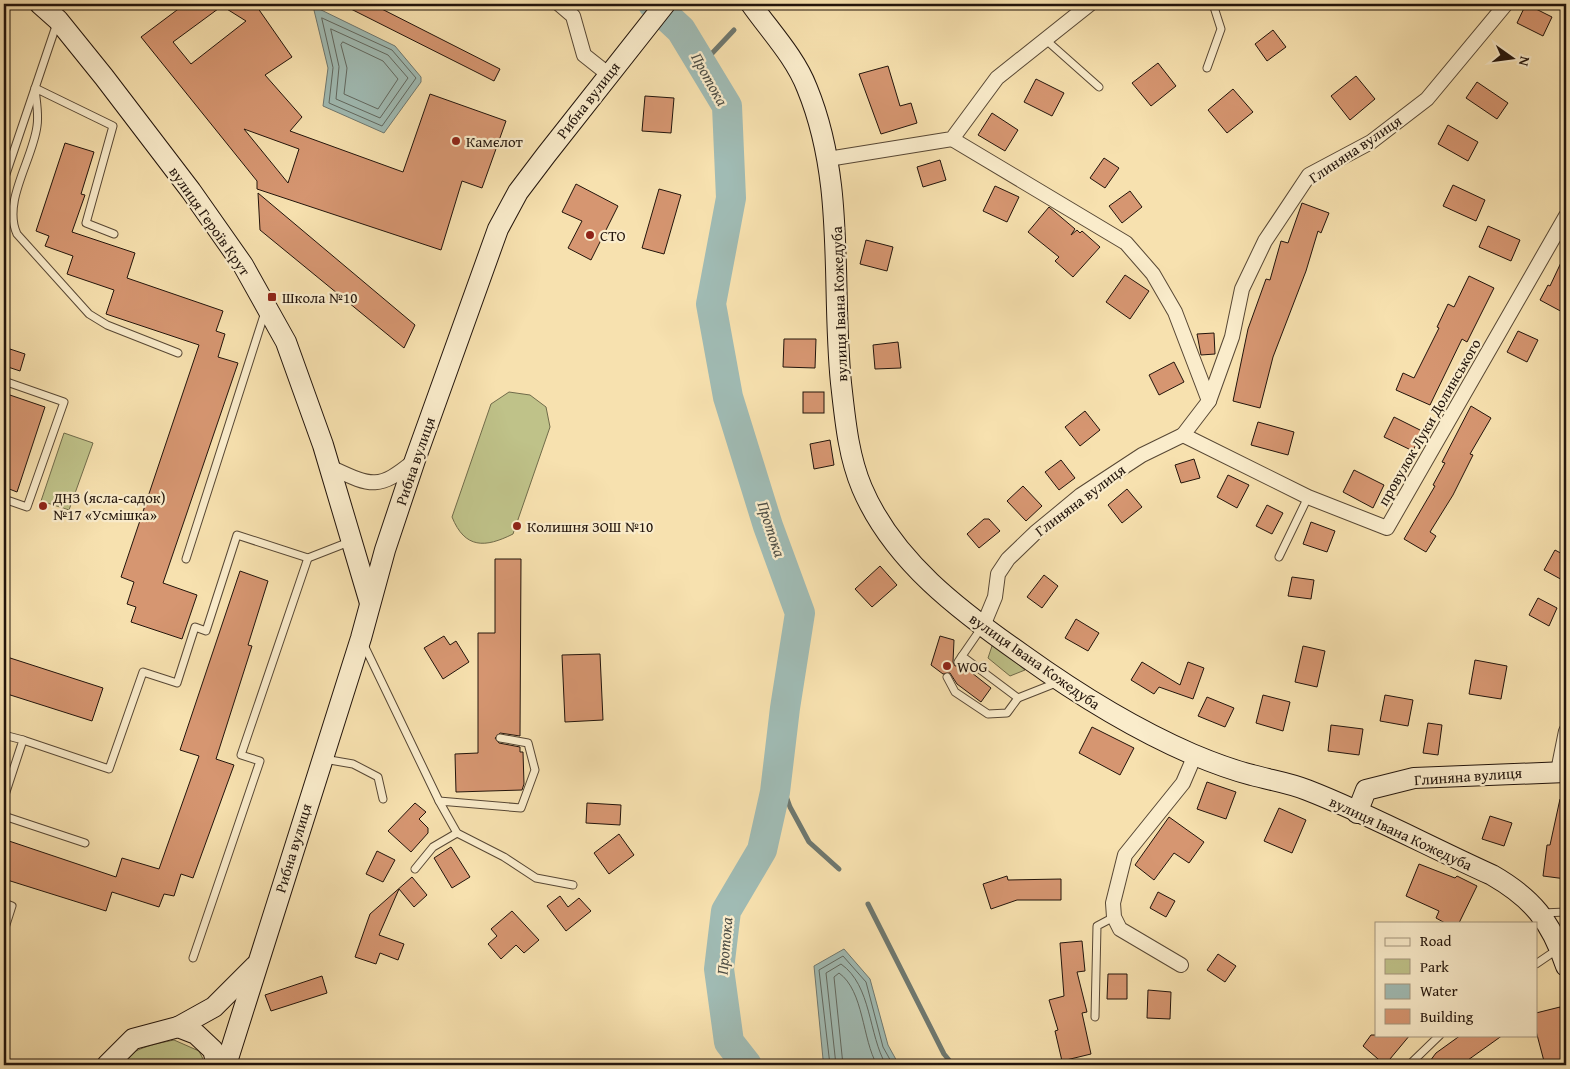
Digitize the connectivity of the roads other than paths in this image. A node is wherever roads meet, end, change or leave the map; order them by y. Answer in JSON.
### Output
{"nodes":[{"id":1,"x":40,"y":4,"type":"edge"},
{"id":2,"x":559,"y":4,"type":"edge"},
{"id":3,"x":665,"y":4,"type":"edge"},
{"id":4,"x":751,"y":4,"type":"edge"},
{"id":5,"x":1090,"y":4,"type":"edge"},
{"id":6,"x":1213,"y":4,"type":"edge"},
{"id":7,"x":1506,"y":4,"type":"edge"},
{"id":8,"x":58,"y":20,"type":"junction"},
{"id":9,"x":1046,"y":40,"type":"junction"},
{"id":10,"x":1207,"y":68,"type":"dead end"},
{"id":11,"x":608,"y":74,"type":"junction"},
{"id":12,"x":35,"y":88,"type":"junction"},
{"id":13,"x":1099,"y":88,"type":"dead end"},
{"id":14,"x":952,"y":139,"type":"junction"},
{"id":15,"x":4,"y":153,"type":"edge"},
{"id":16,"x":12,"y":156,"type":"junction"},
{"id":17,"x":828,"y":159,"type":"junction"},
{"id":18,"x":4,"y":180,"type":"edge"},
{"id":19,"x":1566,"y":216,"type":"edge"},
{"id":20,"x":114,"y":234,"type":"dead end"},
{"id":21,"x":266,"y":307,"type":"junction"},
{"id":22,"x":178,"y":353,"type":"dead end"},
{"id":23,"x":4,"y":381,"type":"edge"},
{"id":24,"x":1209,"y":401,"type":"junction"},
{"id":25,"x":1183,"y":435,"type":"junction"},
{"id":26,"x":415,"y":460,"type":"junction"},
{"id":27,"x":330,"y":467,"type":"junction"},
{"id":28,"x":1308,"y":497,"type":"junction"},
{"id":29,"x":4,"y":499,"type":"edge"},
{"id":30,"x":353,"y":541,"type":"junction"},
{"id":31,"x":1279,"y":557,"type":"dead end"},
{"id":32,"x":186,"y":558,"type":"dead end"},
{"id":33,"x":308,"y":558,"type":"junction"},
{"id":34,"x":370,"y":603,"type":"junction"},
{"id":35,"x":983,"y":626,"type":"junction"},
{"id":36,"x":361,"y":638,"type":"junction"},
{"id":37,"x":947,"y":677,"type":"dead end"},
{"id":38,"x":1060,"y":681,"type":"junction"},
{"id":39,"x":1018,"y":698,"type":"junction"},
{"id":40,"x":1566,"y":731,"type":"edge"},
{"id":41,"x":4,"y":735,"type":"edge"},
{"id":42,"x":500,"y":738,"type":"dead end"},
{"id":43,"x":23,"y":740,"type":"junction"},
{"id":44,"x":1194,"y":755,"type":"junction"},
{"id":45,"x":321,"y":759,"type":"junction"},
{"id":46,"x":1562,"y":771,"type":"edge"},
{"id":47,"x":4,"y":798,"type":"edge"},
{"id":48,"x":383,"y":799,"type":"dead end"},
{"id":49,"x":439,"y":801,"type":"junction"},
{"id":50,"x":1357,"y":813,"type":"junction"},
{"id":51,"x":4,"y":816,"type":"edge"},
{"id":52,"x":457,"y":833,"type":"junction"},
{"id":53,"x":85,"y":843,"type":"dead end"},
{"id":54,"x":415,"y":869,"type":"dead end"},
{"id":55,"x":573,"y":885,"type":"dead end"},
{"id":56,"x":4,"y":903,"type":"edge"},
{"id":57,"x":1566,"y":912,"type":"edge"},
{"id":58,"x":1540,"y":913,"type":"junction"},
{"id":59,"x":1114,"y":917,"type":"junction"},
{"id":60,"x":4,"y":931,"type":"edge"},
{"id":61,"x":1563,"y":956,"type":"edge"},
{"id":62,"x":193,"y":958,"type":"dead end"},
{"id":63,"x":1538,"y":963,"type":"edge"},
{"id":64,"x":256,"y":965,"type":"junction"},
{"id":65,"x":1181,"y":965,"type":"dead end"},
{"id":66,"x":1095,"y":1017,"type":"dead end"},
{"id":67,"x":178,"y":1027,"type":"junction"},
{"id":68,"x":1439,"y":1036,"type":"edge"},
{"id":69,"x":112,"y":1059,"type":"edge"},
{"id":70,"x":96,"y":1065,"type":"edge"},
{"id":71,"x":217,"y":1065,"type":"edge"},
{"id":72,"x":226,"y":1065,"type":"edge"},
{"id":73,"x":1409,"y":1065,"type":"edge"}],
"edges":[{"from":1,"to":8,"type":"street","name":"вулиця Героїв Крут"},
{"from":2,"to":11,"type":"street"},
{"from":3,"to":11,"type":"street","name":"Рибна вулиця"},
{"from":4,"to":17,"type":"street","name":"вулиця Івана Кожедуба"},
{"from":5,"to":9,"type":"street"},
{"from":6,"to":10,"type":"lane"},
{"from":7,"to":24,"type":"street","name":"Глиняна вулиця"},
{"from":8,"to":12,"type":"lane"},
{"from":8,"to":21,"type":"street","name":"вулиця Героїв Крут"},
{"from":9,"to":13,"type":"lane"},
{"from":9,"to":14,"type":"street"},
{"from":11,"to":26,"type":"street","name":"Рибна вулиця"},
{"from":12,"to":16,"type":"lane"},
{"from":12,"to":20,"type":"lane"},
{"from":12,"to":22,"type":"lane"},
{"from":14,"to":17,"type":"street"},
{"from":14,"to":24,"type":"street"},
{"from":15,"to":16,"type":"lane"},
{"from":16,"to":18,"type":"lane"},
{"from":17,"to":35,"type":"street","name":"вулиця Івана Кожедуба"},
{"from":19,"to":28,"type":"street","name":"провулок Луки Долинського"},
{"from":21,"to":27,"type":"street","name":"вулиця Героїв Крут"},
{"from":21,"to":32,"type":"lane"},
{"from":23,"to":29,"type":"lane"},
{"from":24,"to":25,"type":"street","name":"Глиняна вулиця"},
{"from":25,"to":28,"type":"street","name":"провулок Луки Долинського"},
{"from":25,"to":35,"type":"street","name":"Глиняна вулиця"},
{"from":26,"to":27,"type":"street"},
{"from":26,"to":34,"type":"street","name":"Рибна вулиця"},
{"from":27,"to":30,"type":"street","name":"вулиця Героїв Крут"},
{"from":28,"to":31,"type":"lane"},
{"from":30,"to":33,"type":"lane"},
{"from":30,"to":34,"type":"street","name":"вулиця Героїв Крут"},
{"from":33,"to":43,"type":"lane"},
{"from":33,"to":62,"type":"lane"},
{"from":34,"to":36,"type":"street","name":"Рибна вулиця"},
{"from":35,"to":38,"type":"street","name":"вулиця Івана Кожедуба"},
{"from":35,"to":39,"type":"lane"},
{"from":36,"to":45,"type":"street","name":"Рибна вулиця"},
{"from":36,"to":49,"type":"lane"},
{"from":37,"to":39,"type":"lane"},
{"from":38,"to":39,"type":"lane"},
{"from":38,"to":44,"type":"street","name":"вулиця Івана Кожедуба"},
{"from":40,"to":46,"type":"street"},
{"from":41,"to":43,"type":"lane"},
{"from":42,"to":49,"type":"lane"},
{"from":43,"to":47,"type":"lane"},
{"from":44,"to":50,"type":"street","name":"вулиця Івана Кожедуба"},
{"from":44,"to":59,"type":"street"},
{"from":45,"to":48,"type":"lane"},
{"from":45,"to":64,"type":"street","name":"Рибна вулиця"},
{"from":46,"to":50,"type":"street","name":"Глиняна вулиця"},
{"from":49,"to":52,"type":"lane"},
{"from":50,"to":58,"type":"street","name":"вулиця Івана Кожедуба"},
{"from":51,"to":53,"type":"lane"},
{"from":52,"to":54,"type":"lane"},
{"from":52,"to":55,"type":"lane"},
{"from":56,"to":60,"type":"lane"},
{"from":57,"to":58,"type":"lane"},
{"from":58,"to":61,"type":"street","name":"вулиця Івана Кожедуба"},
{"from":59,"to":65,"type":"street"},
{"from":59,"to":66,"type":"lane"},
{"from":61,"to":63,"type":"lane"},
{"from":64,"to":67,"type":"street","name":"Рибна вулиця"},
{"from":64,"to":72,"type":"street","name":"Рибна вулиця"},
{"from":67,"to":69,"type":"street","name":"Рибна вулиця"},
{"from":67,"to":71,"type":"street"},
{"from":68,"to":73,"type":"lane"},
{"from":69,"to":70,"type":"street","name":"Рибна вулиця"}]}
